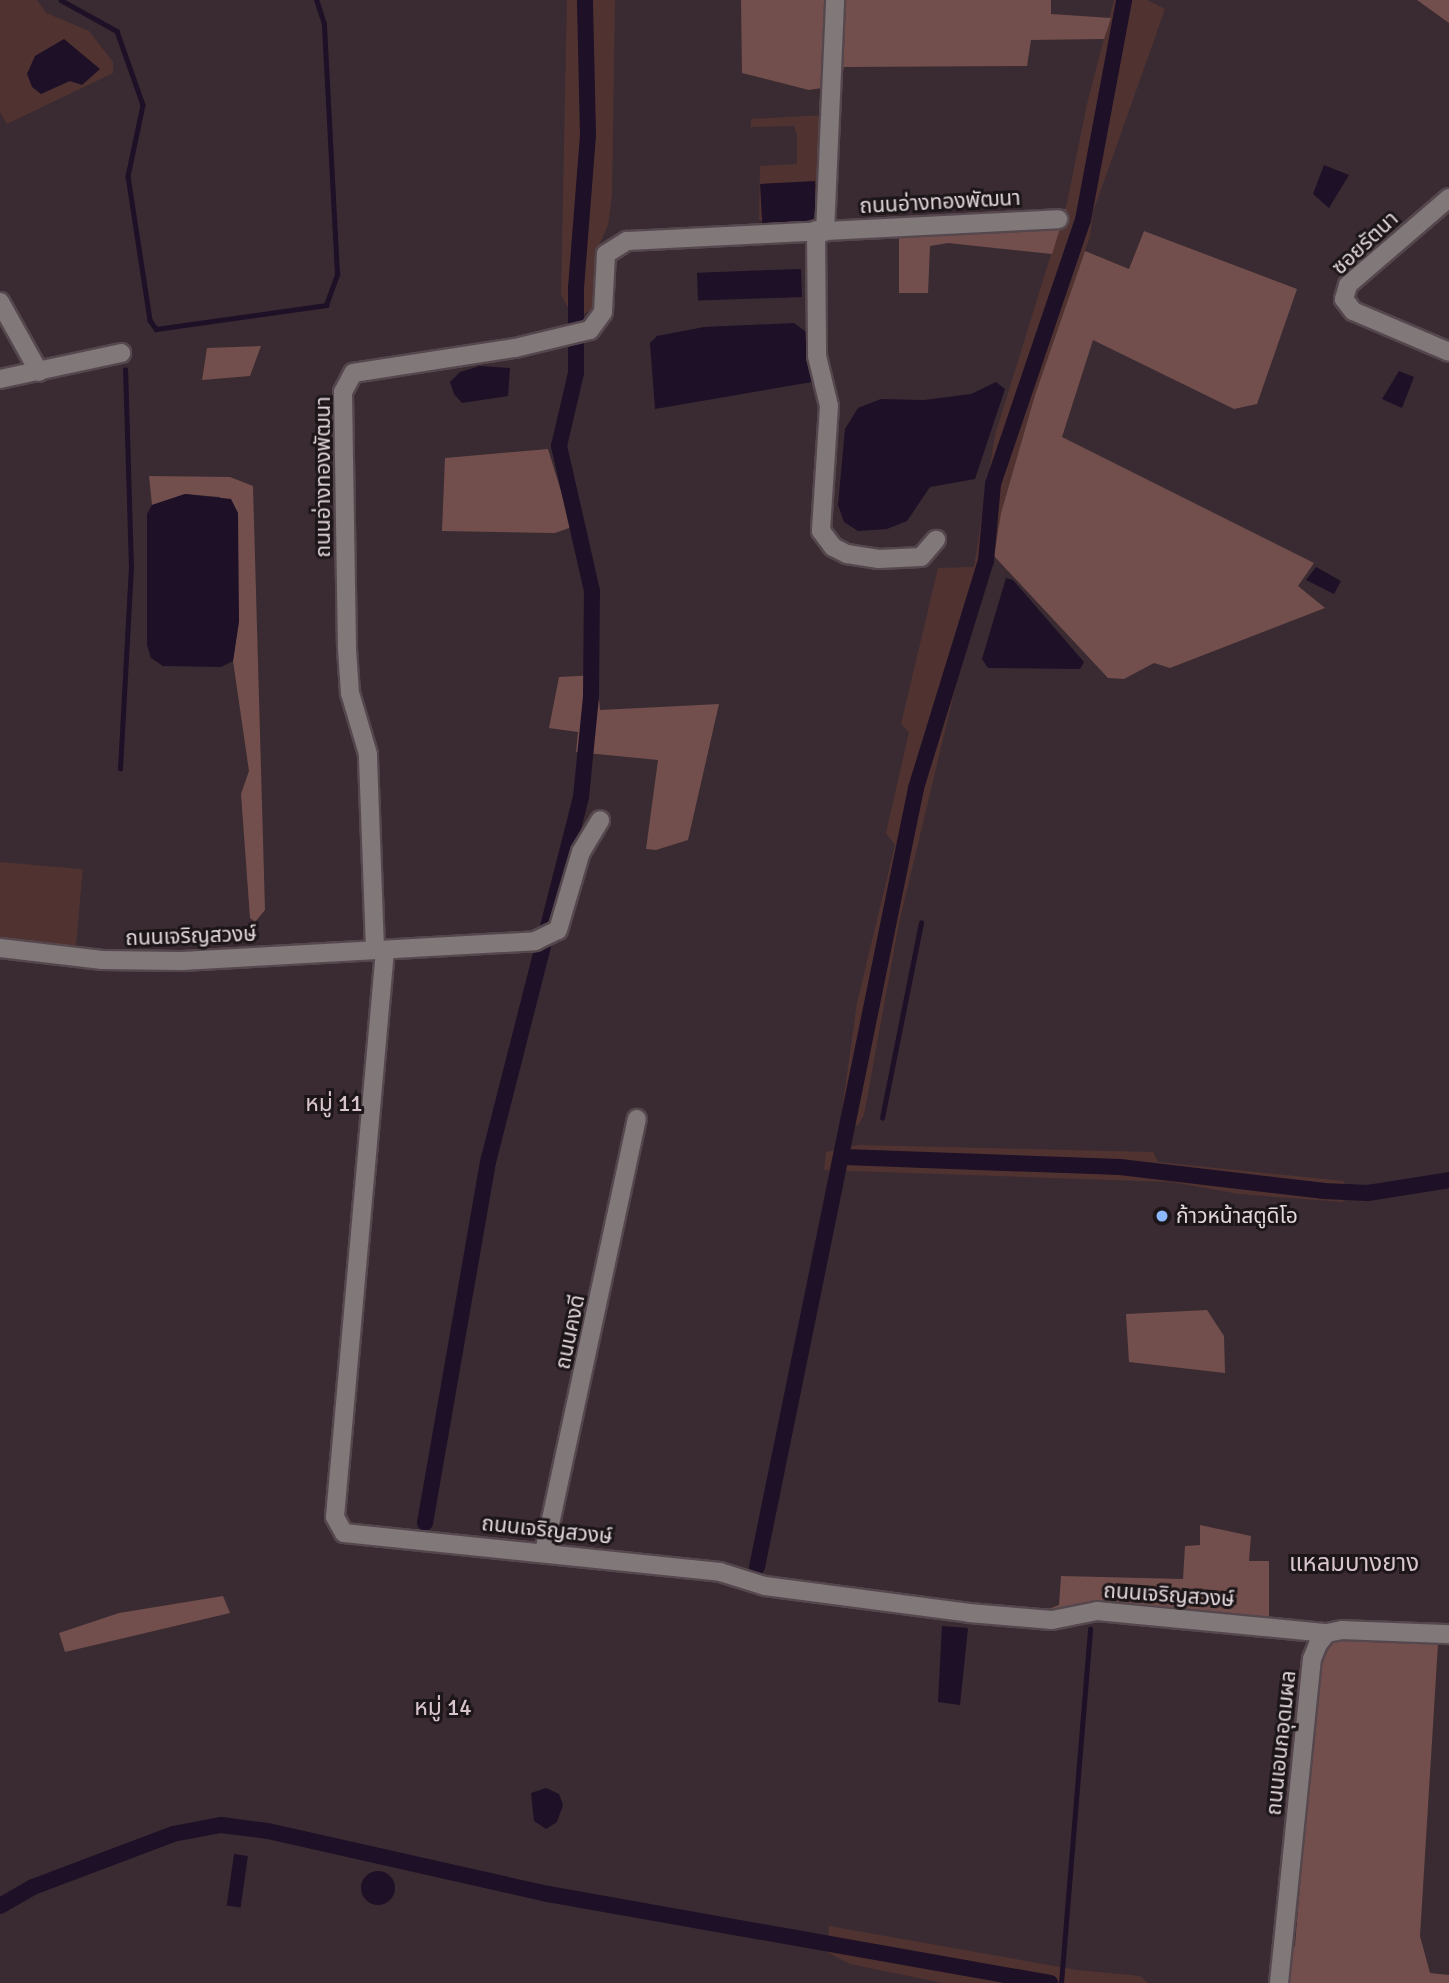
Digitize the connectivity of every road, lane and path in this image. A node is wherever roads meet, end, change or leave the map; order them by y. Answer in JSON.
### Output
{"nodes":[{"id":1,"x":835,"y":0,"type":"edge"},
{"id":2,"x":1449,"y":198,"type":"edge"},
{"id":3,"x":1058,"y":219,"type":"dead end"},
{"id":4,"x":821,"y":231,"type":"junction"},
{"id":5,"x":0,"y":302,"type":"edge"},
{"id":6,"x":1449,"y":352,"type":"edge"},
{"id":7,"x":121,"y":353,"type":"dead end"},
{"id":8,"x":39,"y":372,"type":"junction"},
{"id":9,"x":0,"y":379,"type":"edge"},
{"id":10,"x":936,"y":540,"type":"dead end"},
{"id":11,"x":600,"y":820,"type":"dead end"},
{"id":12,"x":0,"y":948,"type":"edge"},
{"id":13,"x":380,"y":950,"type":"junction"},
{"id":14,"x":637,"y":1119,"type":"dead end"},
{"id":15,"x":544,"y":1552,"type":"junction"},
{"id":16,"x":1327,"y":1633,"type":"junction"},
{"id":17,"x":1449,"y":1634,"type":"edge"},
{"id":18,"x":1279,"y":1983,"type":"edge"}],
"edges":[{"from":1,"to":4,"type":"street"},
{"from":2,"to":6,"type":"street","name":"ซอยรัตนา"},
{"from":3,"to":4,"type":"street","name":"ถนนอ่างทองพัฒนา"},
{"from":4,"to":10,"type":"street"},
{"from":4,"to":13,"type":"street","name":"ถนนอ่างทองพัฒนา"},
{"from":5,"to":8,"type":"street"},
{"from":7,"to":8,"type":"street"},
{"from":8,"to":9,"type":"street"},
{"from":11,"to":13,"type":"street","name":"ถนนเจริญสวงษ์"},
{"from":12,"to":13,"type":"street","name":"ถนนเจริญสวงษ์"},
{"from":13,"to":15,"type":"street","name":"ถนนเจริญสวงษ์"},
{"from":14,"to":15,"type":"street","name":"ถนนคงดี"},
{"from":15,"to":16,"type":"street","name":"ถนนเจริญสวงษ์"},
{"from":16,"to":17,"type":"street"},
{"from":16,"to":18,"type":"street","name":"ถนนเอนกอุดมผล"}]}
